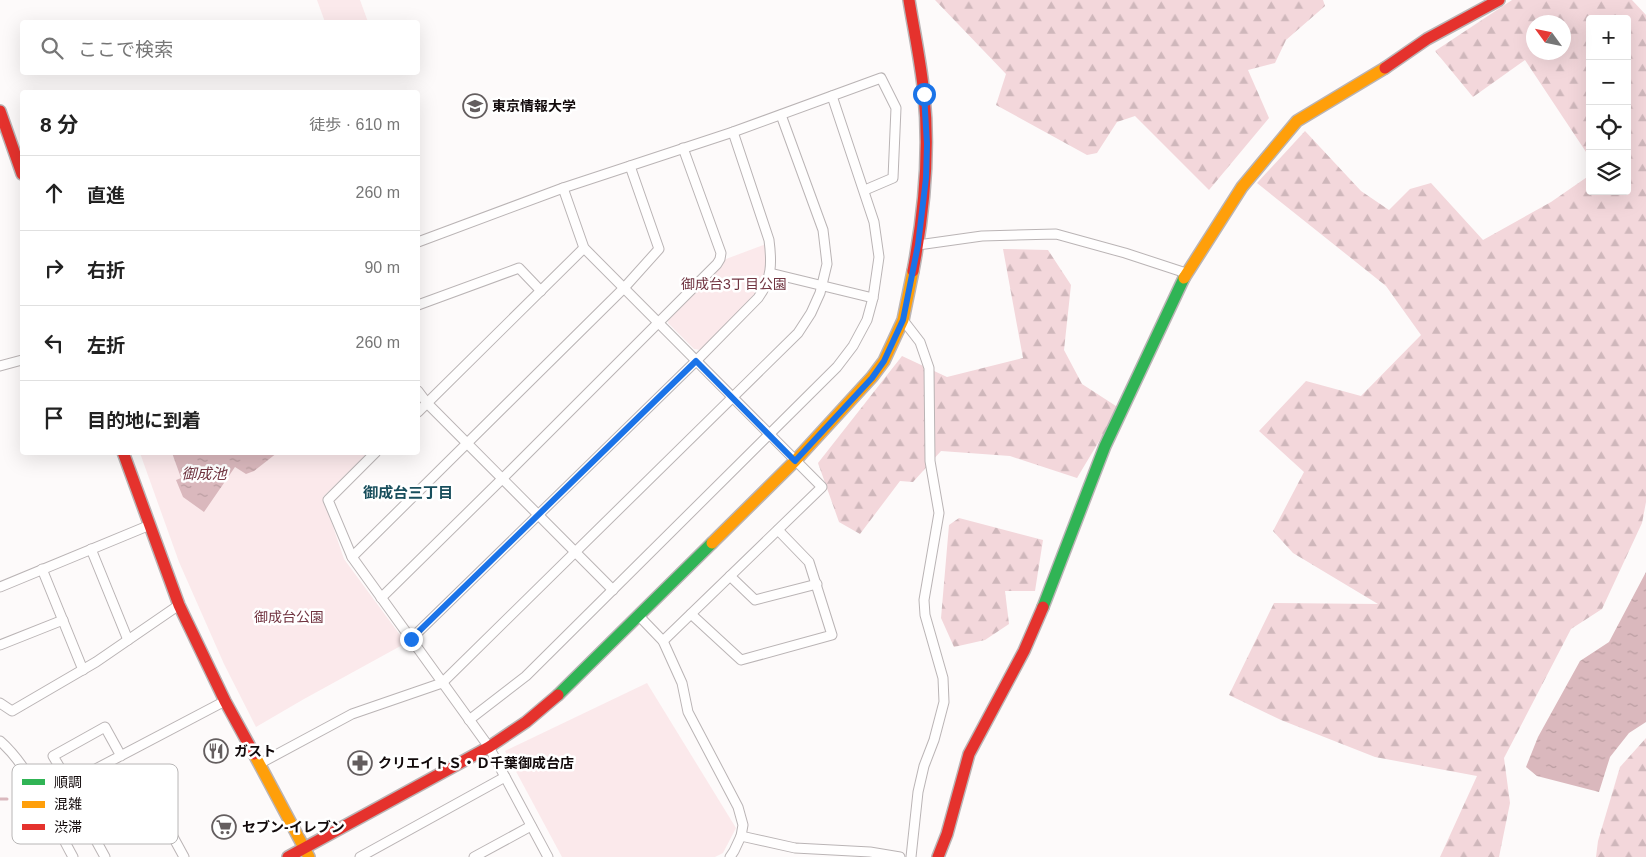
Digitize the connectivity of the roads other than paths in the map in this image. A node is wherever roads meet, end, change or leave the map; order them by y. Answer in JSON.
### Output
{"nodes":[{"id":1,"x":910,"y":0,"type":"edge"},
{"id":2,"x":1499,"y":0,"type":"edge"},
{"id":3,"x":832,"y":96,"type":"junction"},
{"id":4,"x":0,"y":111,"type":"edge"},
{"id":5,"x":781,"y":115,"type":"junction"},
{"id":6,"x":733,"y":132,"type":"junction"},
{"id":7,"x":683,"y":148,"type":"junction"},
{"id":8,"x":630,"y":166,"type":"junction"},
{"id":9,"x":20,"y":168,"type":"edge"},
{"id":10,"x":563,"y":188,"type":"junction"},
{"id":11,"x":864,"y":190,"type":"junction"},
{"id":12,"x":420,"y":241,"type":"edge"},
{"id":13,"x":918,"y":245,"type":"junction"},
{"id":14,"x":584,"y":248,"type":"junction"},
{"id":15,"x":770,"y":273,"type":"junction"},
{"id":16,"x":1186,"y":274,"type":"junction"},
{"id":17,"x":822,"y":286,"type":"junction"},
{"id":18,"x":624,"y":288,"type":"junction"},
{"id":19,"x":541,"y":291,"type":"junction"},
{"id":20,"x":873,"y":298,"type":"junction"},
{"id":21,"x":420,"y":304,"type":"edge"},
{"id":22,"x":903,"y":320,"type":"junction"},
{"id":23,"x":658,"y":322,"type":"junction"},
{"id":24,"x":20,"y":361,"type":"edge"},
{"id":25,"x":696,"y":361,"type":"junction"},
{"id":26,"x":0,"y":366,"type":"edge"},
{"id":27,"x":420,"y":394,"type":"edge"},
{"id":28,"x":733,"y":398,"type":"junction"},
{"id":29,"x":427,"y":403,"type":"junction"},
{"id":30,"x":420,"y":410,"type":"edge"},
{"id":31,"x":769,"y":435,"type":"junction"},
{"id":32,"x":467,"y":444,"type":"junction"},
{"id":33,"x":124,"y":455,"type":"edge"},
{"id":34,"x":373,"y":455,"type":"edge"},
{"id":35,"x":795,"y":461,"type":"junction"},
{"id":36,"x":502,"y":479,"type":"junction"},
{"id":37,"x":538,"y":515,"type":"junction"},
{"id":38,"x":150,"y":525,"type":"junction"},
{"id":39,"x":778,"y":530,"type":"junction"},
{"id":40,"x":91,"y":549,"type":"junction"},
{"id":41,"x":576,"y":553,"type":"junction"},
{"id":42,"x":352,"y":558,"type":"junction"},
{"id":43,"x":42,"y":569,"type":"junction"},
{"id":44,"x":730,"y":576,"type":"junction"},
{"id":45,"x":817,"y":584,"type":"junction"},
{"id":46,"x":0,"y":587,"type":"edge"},
{"id":47,"x":613,"y":590,"type":"junction"},
{"id":48,"x":381,"y":598,"type":"junction"},
{"id":49,"x":179,"y":605,"type":"junction"},
{"id":50,"x":691,"y":614,"type":"junction"},
{"id":51,"x":638,"y":615,"type":"junction"},
{"id":52,"x":63,"y":620,"type":"junction"},
{"id":53,"x":411,"y":639,"type":"junction"},
{"id":54,"x":128,"y":640,"type":"junction"},
{"id":55,"x":663,"y":642,"type":"junction"},
{"id":56,"x":0,"y":645,"type":"edge"},
{"id":57,"x":83,"y":670,"type":"junction"},
{"id":58,"x":442,"y":683,"type":"junction"},
{"id":59,"x":225,"y":701,"type":"junction"},
{"id":60,"x":0,"y":703,"type":"edge"},
{"id":61,"x":469,"y":720,"type":"junction"},
{"id":62,"x":0,"y":741,"type":"edge"},
{"id":63,"x":489,"y":747,"type":"junction"},
{"id":64,"x":121,"y":756,"type":"junction"},
{"id":65,"x":21,"y":764,"type":"edge"},
{"id":66,"x":58,"y":764,"type":"edge"},
{"id":67,"x":106,"y":764,"type":"edge"},
{"id":68,"x":259,"y":764,"type":"junction"},
{"id":69,"x":505,"y":777,"type":"junction"},
{"id":70,"x":531,"y":826,"type":"junction"},
{"id":71,"x":741,"y":836,"type":"junction"},
{"id":72,"x":66,"y":844,"type":"edge"},
{"id":73,"x":98,"y":844,"type":"edge"},
{"id":74,"x":177,"y":844,"type":"edge"},
{"id":75,"x":306,"y":853,"type":"edge"},
{"id":76,"x":73,"y":857,"type":"edge"},
{"id":77,"x":105,"y":857,"type":"edge"},
{"id":78,"x":184,"y":857,"type":"edge"},
{"id":79,"x":288,"y":857,"type":"edge"},
{"id":80,"x":360,"y":857,"type":"edge"},
{"id":81,"x":474,"y":857,"type":"edge"},
{"id":82,"x":548,"y":857,"type":"edge"},
{"id":83,"x":730,"y":857,"type":"edge"},
{"id":84,"x":900,"y":857,"type":"edge"},
{"id":85,"x":911,"y":857,"type":"edge"},
{"id":86,"x":938,"y":857,"type":"edge"}],
"edges":[{"from":1,"to":13,"type":"street"},
{"from":2,"to":16,"type":"street"},
{"from":3,"to":5,"type":"street"},
{"from":3,"to":11,"type":"street"},
{"from":3,"to":11,"type":"street"},
{"from":4,"to":9,"type":"street"},
{"from":5,"to":6,"type":"street"},
{"from":5,"to":17,"type":"street"},
{"from":6,"to":7,"type":"street"},
{"from":6,"to":15,"type":"street"},
{"from":7,"to":8,"type":"street"},
{"from":7,"to":23,"type":"street"},
{"from":8,"to":10,"type":"street"},
{"from":8,"to":18,"type":"street"},
{"from":10,"to":12,"type":"street"},
{"from":10,"to":14,"type":"street"},
{"from":11,"to":20,"type":"street"},
{"from":13,"to":16,"type":"street"},
{"from":13,"to":22,"type":"street"},
{"from":14,"to":18,"type":"street"},
{"from":14,"to":19,"type":"street"},
{"from":15,"to":17,"type":"street"},
{"from":15,"to":25,"type":"street"},
{"from":16,"to":86,"type":"street"},
{"from":17,"to":20,"type":"street"},
{"from":17,"to":28,"type":"street"},
{"from":18,"to":23,"type":"street"},
{"from":18,"to":32,"type":"street"},
{"from":19,"to":21,"type":"street"},
{"from":19,"to":29,"type":"street"},
{"from":20,"to":31,"type":"street"},
{"from":22,"to":35,"type":"street"},
{"from":22,"to":85,"type":"street"},
{"from":23,"to":25,"type":"street"},
{"from":23,"to":36,"type":"street"},
{"from":24,"to":26,"type":"street"},
{"from":25,"to":28,"type":"street"},
{"from":25,"to":37,"type":"street"},
{"from":27,"to":29,"type":"street"},
{"from":28,"to":31,"type":"street"},
{"from":28,"to":41,"type":"street"},
{"from":29,"to":30,"type":"street"},
{"from":29,"to":32,"type":"street"},
{"from":31,"to":35,"type":"street"},
{"from":31,"to":47,"type":"street"},
{"from":32,"to":36,"type":"street"},
{"from":32,"to":42,"type":"street"},
{"from":33,"to":38,"type":"street"},
{"from":34,"to":42,"type":"street"},
{"from":35,"to":39,"type":"street"},
{"from":35,"to":51,"type":"street"},
{"from":36,"to":37,"type":"street"},
{"from":36,"to":48,"type":"street"},
{"from":37,"to":41,"type":"street"},
{"from":37,"to":53,"type":"street"},
{"from":38,"to":40,"type":"street"},
{"from":38,"to":49,"type":"street"},
{"from":39,"to":44,"type":"street"},
{"from":39,"to":45,"type":"street"},
{"from":40,"to":43,"type":"street"},
{"from":40,"to":54,"type":"street"},
{"from":41,"to":47,"type":"street"},
{"from":41,"to":58,"type":"street"},
{"from":42,"to":48,"type":"street"},
{"from":43,"to":46,"type":"street"},
{"from":43,"to":52,"type":"street"},
{"from":44,"to":45,"type":"street"},
{"from":44,"to":50,"type":"street"},
{"from":45,"to":50,"type":"street"},
{"from":47,"to":61,"type":"street"},
{"from":48,"to":53,"type":"street"},
{"from":49,"to":54,"type":"street"},
{"from":49,"to":59,"type":"street"},
{"from":50,"to":55,"type":"street"},
{"from":51,"to":55,"type":"street"},
{"from":51,"to":63,"type":"street"},
{"from":52,"to":56,"type":"street"},
{"from":52,"to":57,"type":"street"},
{"from":53,"to":58,"type":"street"},
{"from":54,"to":57,"type":"street"},
{"from":55,"to":71,"type":"street"},
{"from":57,"to":60,"type":"street"},
{"from":58,"to":61,"type":"street"},
{"from":58,"to":68,"type":"street"},
{"from":59,"to":64,"type":"street"},
{"from":59,"to":68,"type":"street"},
{"from":61,"to":63,"type":"street"},
{"from":62,"to":65,"type":"street"},
{"from":63,"to":69,"type":"street"},
{"from":63,"to":75,"type":"street"},
{"from":64,"to":66,"type":"street"},
{"from":64,"to":67,"type":"street"},
{"from":68,"to":75,"type":"street"},
{"from":69,"to":70,"type":"street"},
{"from":69,"to":80,"type":"street"},
{"from":70,"to":81,"type":"street"},
{"from":70,"to":82,"type":"street"},
{"from":71,"to":83,"type":"street"},
{"from":71,"to":84,"type":"street"},
{"from":72,"to":76,"type":"street"},
{"from":73,"to":77,"type":"street"},
{"from":74,"to":78,"type":"street"},
{"from":75,"to":79,"type":"street"}]}
